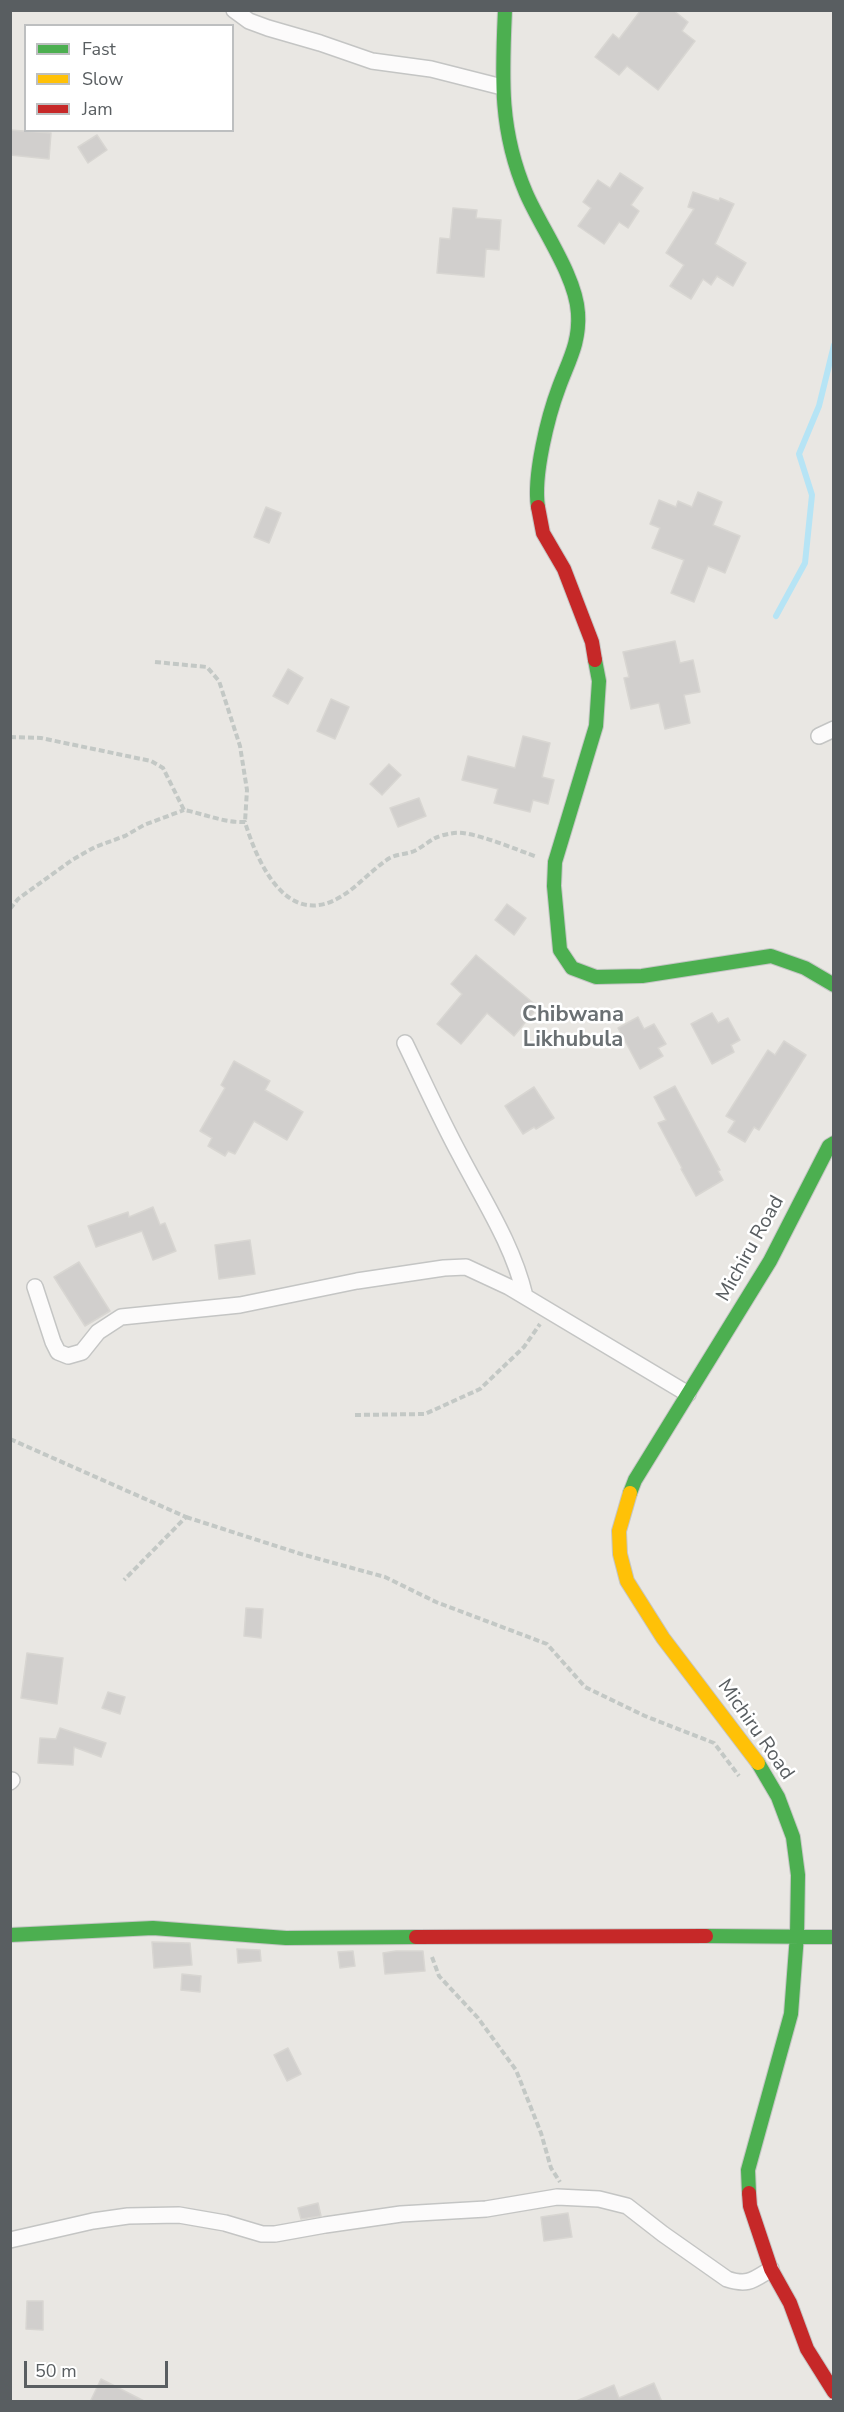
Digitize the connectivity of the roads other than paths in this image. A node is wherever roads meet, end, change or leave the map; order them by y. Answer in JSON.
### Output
{"nodes":[{"id":1,"x":234,"y":10,"type":"edge"},
{"id":2,"x":505,"y":10,"type":"edge"},
{"id":3,"x":502,"y":87,"type":"junction"},
{"id":4,"x":834,"y":985,"type":"edge"},
{"id":5,"x":405,"y":1043,"type":"dead end"},
{"id":6,"x":832,"y":1140,"type":"edge"},
{"id":7,"x":35,"y":1287,"type":"dead end"},
{"id":8,"x":525,"y":1296,"type":"junction"},
{"id":9,"x":688,"y":1394,"type":"junction"},
{"id":10,"x":10,"y":1935,"type":"edge"},
{"id":11,"x":797,"y":1935,"type":"junction"},
{"id":12,"x":834,"y":1937,"type":"edge"},
{"id":13,"x":10,"y":2240,"type":"edge"},
{"id":14,"x":771,"y":2269,"type":"junction"},
{"id":15,"x":834,"y":2392,"type":"edge"}],
"edges":[{"from":1,"to":3,"type":"street"},
{"from":2,"to":3,"type":"street"},
{"from":3,"to":4,"type":"street"},
{"from":5,"to":8,"type":"street"},
{"from":6,"to":9,"type":"street","name":"Michiru Road"},
{"from":7,"to":8,"type":"street"},
{"from":8,"to":9,"type":"street"},
{"from":9,"to":11,"type":"street","name":"Michiru Road"},
{"from":10,"to":11,"type":"street"},
{"from":11,"to":12,"type":"street"},
{"from":11,"to":14,"type":"street","name":"Michiru Road"},
{"from":13,"to":14,"type":"street"},
{"from":14,"to":15,"type":"street","name":"Michiru Road"}]}
